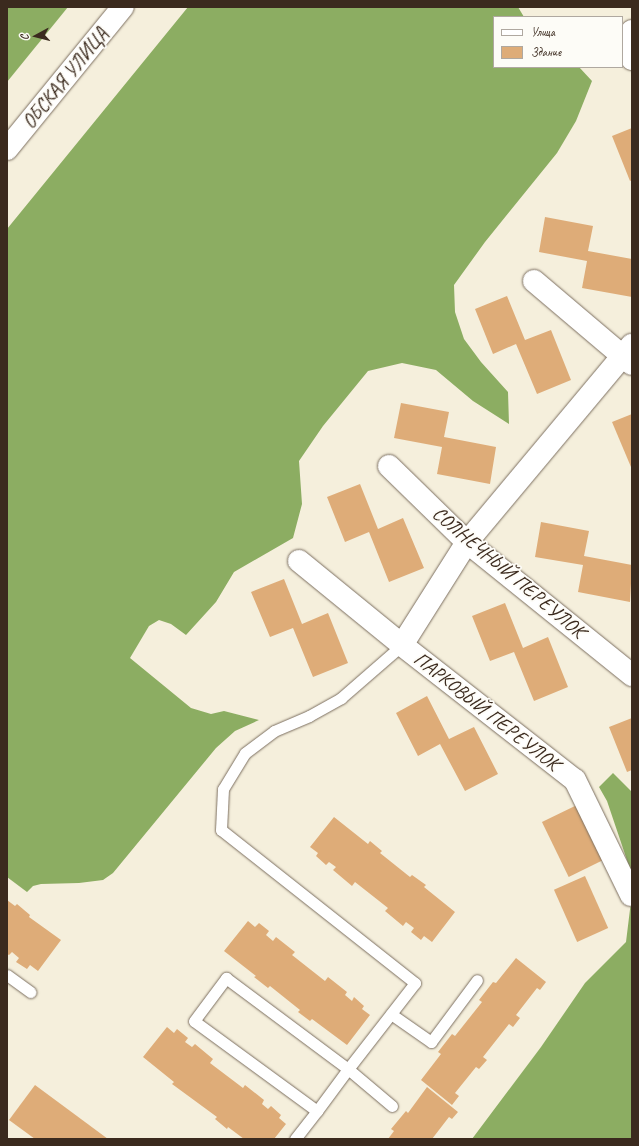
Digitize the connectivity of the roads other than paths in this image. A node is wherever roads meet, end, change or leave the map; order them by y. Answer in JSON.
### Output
{"nodes":[{"id":1,"x":123,"y":7,"type":"edge"},
{"id":2,"x":632,"y":31,"type":"edge"},
{"id":3,"x":632,"y":59,"type":"edge"},
{"id":4,"x":7,"y":149,"type":"edge"},
{"id":5,"x":534,"y":281,"type":"dead end"},
{"id":6,"x":629,"y":355,"type":"edge"},
{"id":7,"x":389,"y":466,"type":"dead end"},
{"id":8,"x":467,"y":542,"type":"junction"},
{"id":9,"x":299,"y":561,"type":"dead end"},
{"id":10,"x":402,"y":645,"type":"junction"},
{"id":11,"x":632,"y":675,"type":"edge"},
{"id":12,"x":631,"y":895,"type":"edge"},
{"id":13,"x":7,"y":975,"type":"edge"},
{"id":14,"x":477,"y":980,"type":"dead end"},
{"id":15,"x":30,"y":992,"type":"dead end"},
{"id":16,"x":391,"y":1014,"type":"junction"},
{"id":17,"x":348,"y":1069,"type":"junction"},
{"id":18,"x":392,"y":1106,"type":"dead end"},
{"id":19,"x":317,"y":1111,"type":"junction"},
{"id":20,"x":295,"y":1139,"type":"edge"}],
"edges":[{"from":1,"to":4,"type":"street","name":"ОБСКАЯ УЛИЦА"},
{"from":2,"to":3,"type":"street"},
{"from":5,"to":6,"type":"street"},
{"from":6,"to":8,"type":"street"},
{"from":7,"to":8,"type":"street","name":"СОЛНЕЧНЫЙ ПЕРЕУЛОК"},
{"from":8,"to":10,"type":"street"},
{"from":8,"to":11,"type":"street","name":"СОЛНЕЧНЫЙ ПЕРЕУЛОК"},
{"from":9,"to":10,"type":"street","name":"ПАРКОВЫЙ ПЕРЕУЛОК"},
{"from":10,"to":12,"type":"street","name":"ПАРКОВЫЙ ПЕРЕУЛОК"},
{"from":10,"to":16,"type":"lane"},
{"from":13,"to":15,"type":"lane"},
{"from":14,"to":16,"type":"lane"},
{"from":16,"to":17,"type":"lane"},
{"from":17,"to":18,"type":"lane"},
{"from":17,"to":19,"type":"lane"},
{"from":17,"to":19,"type":"lane"},
{"from":19,"to":20,"type":"lane"}]}
